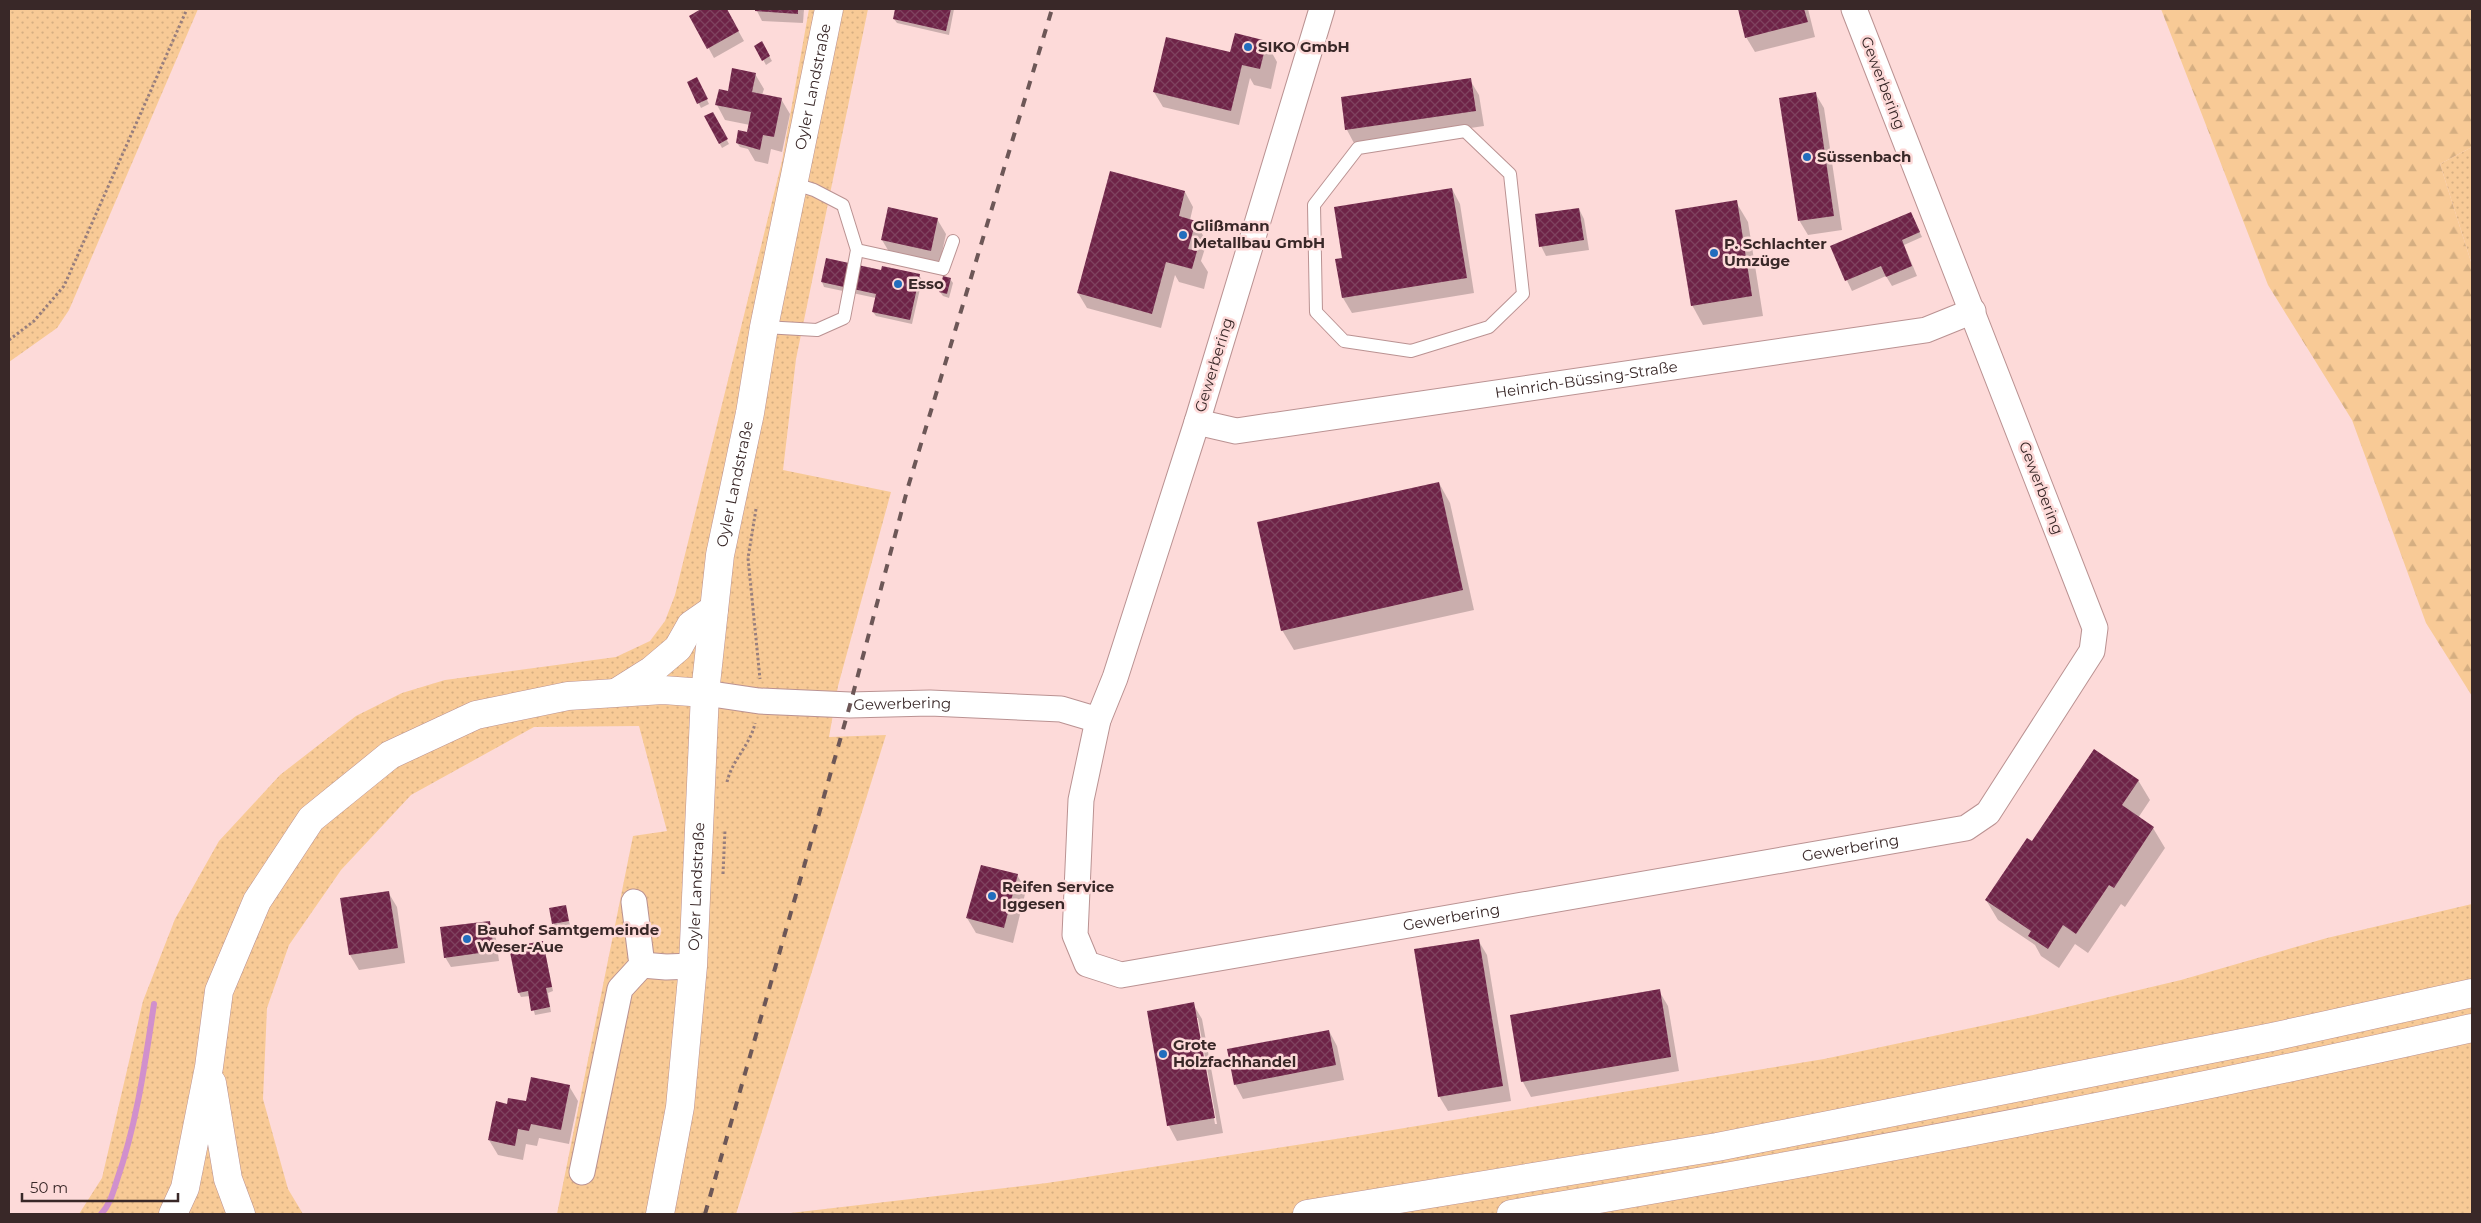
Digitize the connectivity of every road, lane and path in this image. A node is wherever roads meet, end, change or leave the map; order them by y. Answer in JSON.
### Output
{"nodes":[{"id":1,"x":187,"y":9,"type":"edge"},
{"id":2,"x":829,"y":9,"type":"edge"},
{"id":3,"x":1322,"y":9,"type":"edge"},
{"id":4,"x":1854,"y":9,"type":"edge"},
{"id":5,"x":794,"y":184,"type":"junction"},
{"id":6,"x":953,"y":240,"type":"dead end"},
{"id":7,"x":857,"y":250,"type":"junction"},
{"id":8,"x":1973,"y":311,"type":"junction"},
{"id":9,"x":764,"y":327,"type":"junction"},
{"id":10,"x":9,"y":340,"type":"edge"},
{"id":11,"x":1411,"y":351,"type":"joint"},
{"id":12,"x":1197,"y":422,"type":"junction"},
{"id":13,"x":758,"y":502,"type":"dead end"},
{"id":14,"x":714,"y":609,"type":"junction"},
{"id":15,"x":616,"y":692,"type":"junction"},
{"id":16,"x":705,"y":693,"type":"junction"},
{"id":17,"x":759,"y":701,"type":"junction"},
{"id":18,"x":1098,"y":720,"type":"junction"},
{"id":19,"x":634,"y":902,"type":"dead end"},
{"id":20,"x":642,"y":965,"type":"junction"},
{"id":21,"x":693,"y":966,"type":"junction"},
{"id":22,"x":2472,"y":993,"type":"edge"},
{"id":23,"x":2472,"y":1028,"type":"edge"},
{"id":24,"x":209,"y":1067,"type":"junction"},
{"id":25,"x":582,"y":1172,"type":"dead end"},
{"id":26,"x":173,"y":1214,"type":"edge"},
{"id":27,"x":241,"y":1214,"type":"edge"},
{"id":28,"x":660,"y":1214,"type":"edge"},
{"id":29,"x":1306,"y":1214,"type":"edge"},
{"id":30,"x":1511,"y":1214,"type":"edge"}],
"edges":[{"from":1,"to":10,"type":"path"},
{"from":2,"to":5,"type":"main road","name":"Oyler Landstraße"},
{"from":3,"to":12,"type":"street","name":"Gewerbering"},
{"from":4,"to":8,"type":"street","name":"Gewerbering"},
{"from":5,"to":7,"type":"lane"},
{"from":5,"to":9,"type":"main road","name":"Oyler Landstraße"},
{"from":6,"to":7,"type":"lane"},
{"from":7,"to":9,"type":"lane"},
{"from":8,"to":12,"type":"street","name":"Heinrich-Büssing-Straße"},
{"from":8,"to":18,"type":"street","name":"Gewerbering"},
{"from":9,"to":14,"type":"main road","name":"Oyler Landstraße"},
{"from":11,"to":11,"type":"lane"},
{"from":12,"to":18,"type":"street","name":"Gewerbering"},
{"from":13,"to":17,"type":"path"},
{"from":14,"to":15,"type":"main road"},
{"from":14,"to":16,"type":"main road","name":"Oyler Landstraße"},
{"from":15,"to":16,"type":"main road"},
{"from":15,"to":24,"type":"main road"},
{"from":16,"to":17,"type":"street","name":"Gewerbering"},
{"from":16,"to":21,"type":"main road","name":"Oyler Landstraße"},
{"from":17,"to":18,"type":"street","name":"Gewerbering"},
{"from":19,"to":20,"type":"street"},
{"from":20,"to":21,"type":"street","name":"Oyler Landstraße"},
{"from":20,"to":25,"type":"street"},
{"from":21,"to":28,"type":"main road","name":"Oyler Landstraße"},
{"from":22,"to":29,"type":"main road"},
{"from":23,"to":30,"type":"main road"},
{"from":24,"to":26,"type":"main road"},
{"from":24,"to":27,"type":"main road"}]}
